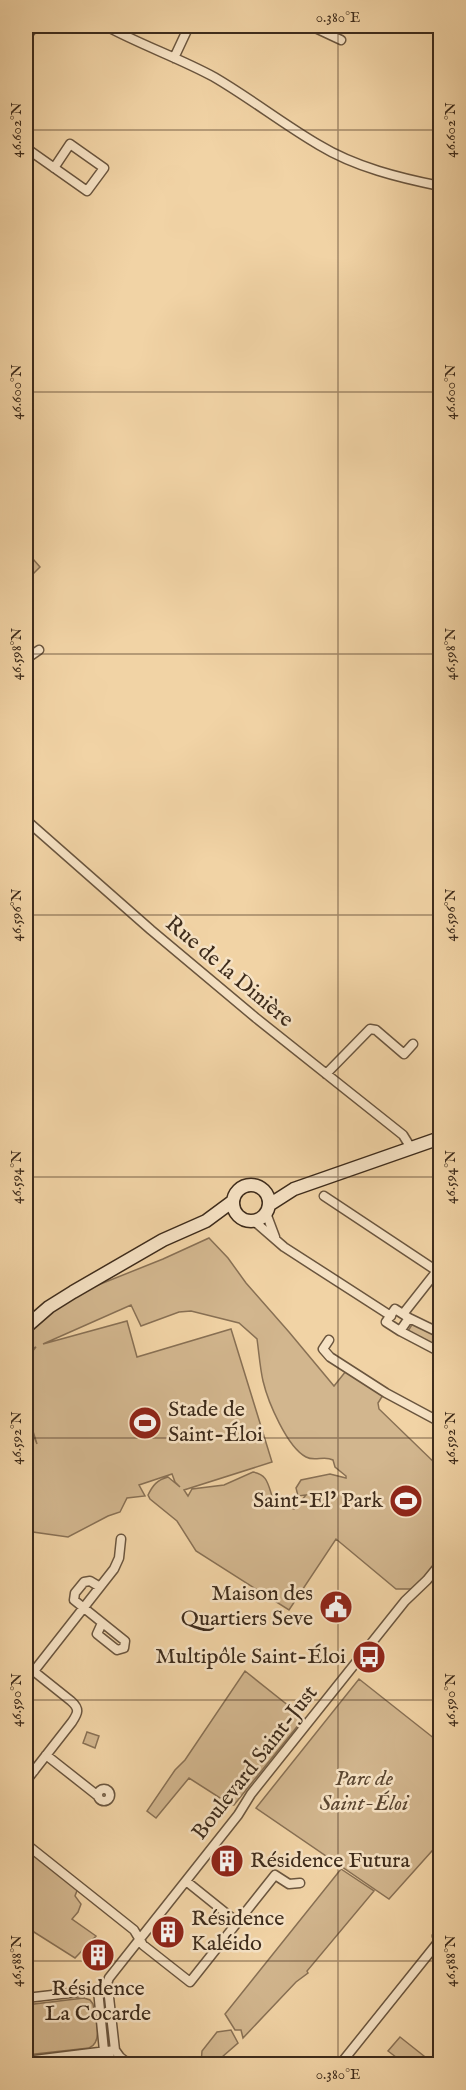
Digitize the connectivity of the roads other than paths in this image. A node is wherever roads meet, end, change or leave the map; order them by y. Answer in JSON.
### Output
{"nodes":[{"id":1,"x":35,"y":26,"type":"edge"},
{"id":2,"x":106,"y":26,"type":"edge"},
{"id":3,"x":189,"y":26,"type":"edge"},
{"id":4,"x":311,"y":26,"type":"edge"},
{"id":5,"x":26,"y":37,"type":"edge"},
{"id":6,"x":340,"y":40,"type":"dead end"},
{"id":7,"x":174,"y":58,"type":"junction"},
{"id":8,"x":26,"y":148,"type":"edge"},
{"id":9,"x":54,"y":168,"type":"junction"},
{"id":10,"x":441,"y":186,"type":"edge"},
{"id":11,"x":39,"y":650,"type":"dead end"},
{"id":12,"x":26,"y":659,"type":"edge"},
{"id":13,"x":26,"y":820,"type":"edge"},
{"id":14,"x":414,"y":1044,"type":"dead end"},
{"id":15,"x":326,"y":1074,"type":"junction"},
{"id":16,"x":441,"y":1138,"type":"edge"},
{"id":17,"x":411,"y":1148,"type":"junction"},
{"id":18,"x":294,"y":1189,"type":"junction"},
{"id":19,"x":263,"y":1190,"type":"junction"},
{"id":20,"x":324,"y":1196,"type":"dead end"},
{"id":21,"x":233,"y":1201,"type":"junction"},
{"id":22,"x":268,"y":1209,"type":"junction"},
{"id":23,"x":237,"y":1215,"type":"junction"},
{"id":24,"x":206,"y":1221,"type":"junction"},
{"id":25,"x":254,"y":1221,"type":"junction"},
{"id":26,"x":276,"y":1240,"type":"junction"},
{"id":27,"x":440,"y":1270,"type":"edge"},
{"id":28,"x":391,"y":1316,"type":"junction"},
{"id":29,"x":406,"y":1316,"type":"junction"},
{"id":30,"x":26,"y":1327,"type":"edge"},
{"id":31,"x":400,"y":1331,"type":"junction"},
{"id":32,"x":441,"y":1333,"type":"edge"},
{"id":33,"x":328,"y":1340,"type":"dead end"},
{"id":34,"x":441,"y":1352,"type":"edge"},
{"id":35,"x":441,"y":1422,"type":"edge"},
{"id":36,"x":121,"y":1539,"type":"dead end"},
{"id":37,"x":441,"y":1564,"type":"edge"},
{"id":38,"x":100,"y":1587,"type":"junction"},
{"id":39,"x":84,"y":1608,"type":"junction"},
{"id":40,"x":102,"y":1623,"type":"dead end"},
{"id":41,"x":26,"y":1665,"type":"edge"},
{"id":42,"x":34,"y":1671,"type":"junction"},
{"id":43,"x":46,"y":1755,"type":"junction"},
{"id":44,"x":26,"y":1764,"type":"edge"},
{"id":45,"x":34,"y":1771,"type":"junction"},
{"id":46,"x":26,"y":1781,"type":"edge"},
{"id":47,"x":98,"y":1796,"type":"dead end"},
{"id":48,"x":26,"y":1844,"type":"edge"},
{"id":49,"x":186,"y":1881,"type":"junction"},
{"id":50,"x":300,"y":1883,"type":"dead end"},
{"id":51,"x":237,"y":1922,"type":"junction"},
{"id":52,"x":441,"y":1929,"type":"edge"},
{"id":53,"x":140,"y":1939,"type":"junction"},
{"id":54,"x":440,"y":1942,"type":"edge"},
{"id":55,"x":101,"y":1989,"type":"junction"},
{"id":56,"x":26,"y":1998,"type":"edge"},
{"id":57,"x":115,"y":2050,"type":"junction"},
{"id":58,"x":105,"y":2051,"type":"junction"},
{"id":59,"x":26,"y":2061,"type":"edge"},
{"id":60,"x":342,"y":2062,"type":"dead end"},
{"id":61,"x":116,"y":2064,"type":"edge"},
{"id":62,"x":129,"y":2064,"type":"edge"}],
"edges":[{"from":1,"to":5,"type":"street"},
{"from":2,"to":7,"type":"street"},
{"from":3,"to":7,"type":"street"},
{"from":4,"to":6,"type":"street"},
{"from":7,"to":10,"type":"street"},
{"from":8,"to":9,"type":"street"},
{"from":9,"to":9,"type":"street"},
{"from":11,"to":12,"type":"street"},
{"from":13,"to":15,"type":"street","name":"Rue de la Dinière"},
{"from":14,"to":15,"type":"street"},
{"from":15,"to":17,"type":"street","name":"Rue de la Dinière"},
{"from":16,"to":17,"type":"main road"},
{"from":17,"to":18,"type":"main road"},
{"from":18,"to":19,"type":"main road"},
{"from":18,"to":22,"type":"main road"},
{"from":19,"to":21,"type":"main road"},
{"from":19,"to":22,"type":"main road"},
{"from":20,"to":27,"type":"street"},
{"from":21,"to":23,"type":"main road"},
{"from":21,"to":24,"type":"main road"},
{"from":22,"to":25,"type":"main road"},
{"from":22,"to":26,"type":"street"},
{"from":23,"to":24,"type":"main road"},
{"from":23,"to":25,"type":"main road"},
{"from":24,"to":30,"type":"main road"},
{"from":25,"to":26,"type":"street"},
{"from":26,"to":28,"type":"street"},
{"from":27,"to":29,"type":"street"},
{"from":28,"to":29,"type":"street"},
{"from":28,"to":31,"type":"street"},
{"from":29,"to":31,"type":"street"},
{"from":29,"to":32,"type":"street"},
{"from":31,"to":34,"type":"street"},
{"from":33,"to":35,"type":"street"},
{"from":36,"to":38,"type":"street"},
{"from":37,"to":49,"type":"street","name":"Boulevard Saint-Just"},
{"from":38,"to":39,"type":"street"},
{"from":38,"to":39,"type":"street"},
{"from":39,"to":40,"type":"street"},
{"from":39,"to":42,"type":"street"},
{"from":41,"to":42,"type":"street"},
{"from":42,"to":43,"type":"street"},
{"from":43,"to":45,"type":"street"},
{"from":43,"to":47,"type":"street"},
{"from":44,"to":45,"type":"street"},
{"from":45,"to":46,"type":"street"},
{"from":48,"to":53,"type":"street"},
{"from":49,"to":51,"type":"street"},
{"from":49,"to":53,"type":"street","name":"Boulevard Saint-Just"},
{"from":50,"to":51,"type":"street"},
{"from":51,"to":53,"type":"street"},
{"from":52,"to":54,"type":"street"},
{"from":53,"to":55,"type":"street","name":"Boulevard Saint-Just"},
{"from":54,"to":60,"type":"street"},
{"from":55,"to":56,"type":"street"},
{"from":55,"to":57,"type":"street"},
{"from":55,"to":58,"type":"street"},
{"from":57,"to":58,"type":"street"},
{"from":57,"to":62,"type":"street"},
{"from":58,"to":59,"type":"street"},
{"from":58,"to":61,"type":"street"}]}
